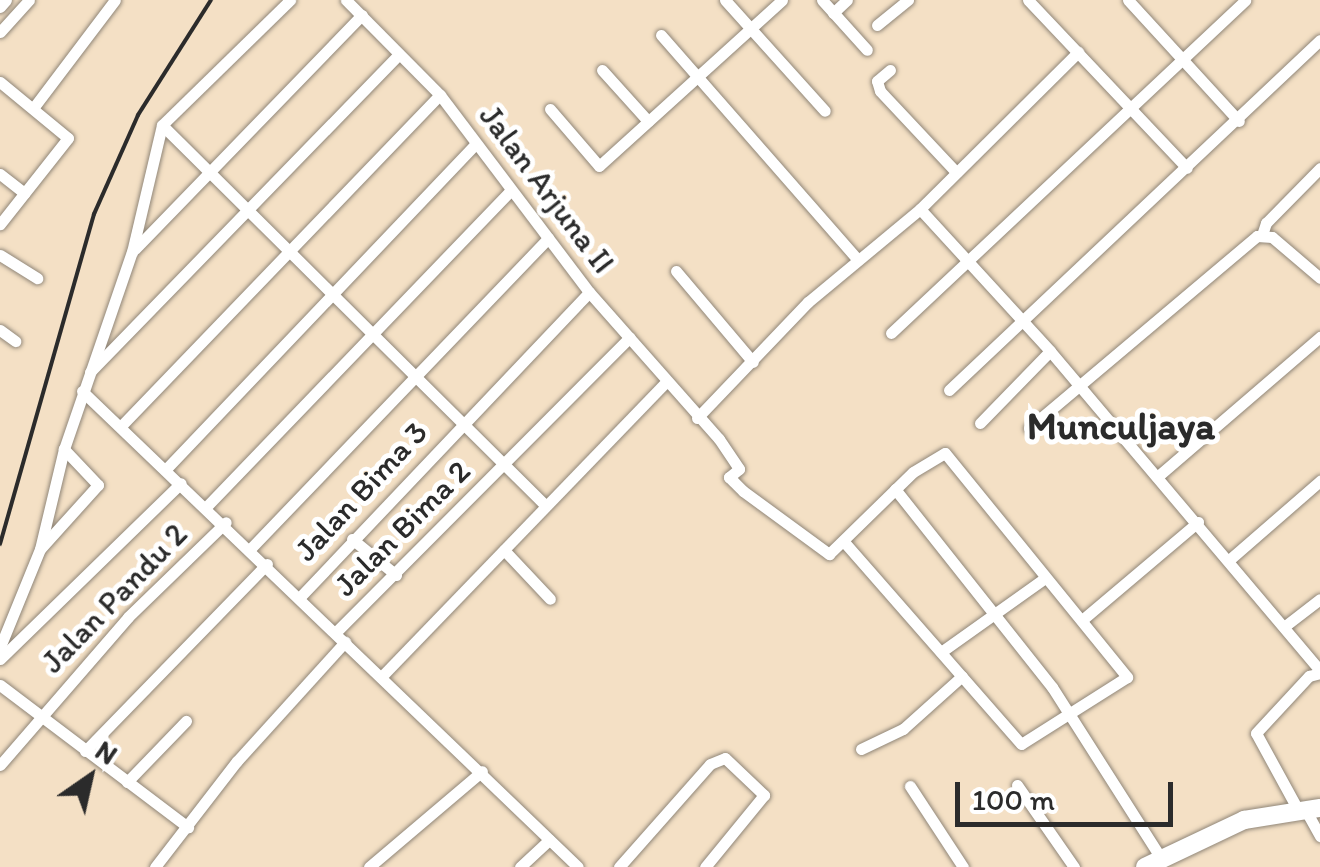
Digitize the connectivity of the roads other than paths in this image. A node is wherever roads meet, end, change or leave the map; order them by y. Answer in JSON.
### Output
{"nodes":[{"id":1,"x":6,"y":0,"type":"edge"},
{"id":2,"x":29,"y":0,"type":"edge"},
{"id":3,"x":115,"y":0,"type":"edge"},
{"id":4,"x":290,"y":0,"type":"edge"},
{"id":5,"x":346,"y":0,"type":"edge"},
{"id":6,"x":725,"y":0,"type":"edge"},
{"id":7,"x":782,"y":0,"type":"edge"},
{"id":8,"x":822,"y":0,"type":"edge"},
{"id":9,"x":847,"y":0,"type":"edge"},
{"id":10,"x":908,"y":0,"type":"edge"},
{"id":11,"x":1028,"y":0,"type":"edge"},
{"id":12,"x":1128,"y":0,"type":"edge"},
{"id":13,"x":1238,"y":2,"type":"edge"},
{"id":14,"x":0,"y":7,"type":"edge"},
{"id":15,"x":833,"y":12,"type":"junction"},
{"id":16,"x":362,"y":15,"type":"junction"},
{"id":17,"x":876,"y":25,"type":"dead end"},
{"id":18,"x":751,"y":28,"type":"junction"},
{"id":19,"x":0,"y":32,"type":"edge"},
{"id":20,"x":660,"y":35,"type":"dead end"},
{"id":21,"x":1320,"y":40,"type":"edge"},
{"id":22,"x":867,"y":50,"type":"dead end"},
{"id":23,"x":1078,"y":52,"type":"junction"},
{"id":24,"x":399,"y":54,"type":"junction"},
{"id":25,"x":1184,"y":61,"type":"junction"},
{"id":26,"x":602,"y":70,"type":"dead end"},
{"id":27,"x":890,"y":70,"type":"dead end"},
{"id":28,"x":698,"y":76,"type":"junction"},
{"id":29,"x":0,"y":82,"type":"edge"},
{"id":30,"x":440,"y":94,"type":"junction"},
{"id":31,"x":34,"y":108,"type":"junction"},
{"id":32,"x":550,"y":109,"type":"dead end"},
{"id":33,"x":1134,"y":109,"type":"junction"},
{"id":34,"x":826,"y":111,"type":"dead end"},
{"id":35,"x":648,"y":121,"type":"junction"},
{"id":36,"x":1239,"y":122,"type":"junction"},
{"id":37,"x":162,"y":126,"type":"junction"},
{"id":38,"x":476,"y":143,"type":"junction"},
{"id":39,"x":1187,"y":168,"type":"junction"},
{"id":40,"x":1320,"y":168,"type":"edge"},
{"id":41,"x":205,"y":169,"type":"junction"},
{"id":42,"x":956,"y":172,"type":"junction"},
{"id":43,"x":0,"y":174,"type":"edge"},
{"id":44,"x":511,"y":190,"type":"junction"},
{"id":45,"x":24,"y":193,"type":"junction"},
{"id":46,"x":920,"y":209,"type":"junction"},
{"id":47,"x":249,"y":211,"type":"junction"},
{"id":48,"x":0,"y":224,"type":"edge"},
{"id":49,"x":1262,"y":235,"type":"junction"},
{"id":50,"x":548,"y":238,"type":"junction"},
{"id":51,"x":132,"y":252,"type":"junction"},
{"id":52,"x":291,"y":253,"type":"junction"},
{"id":53,"x":0,"y":255,"type":"edge"},
{"id":54,"x":858,"y":260,"type":"junction"},
{"id":55,"x":968,"y":264,"type":"junction"},
{"id":56,"x":676,"y":271,"type":"dead end"},
{"id":57,"x":37,"y":278,"type":"dead end"},
{"id":58,"x":1320,"y":278,"type":"edge"},
{"id":59,"x":589,"y":292,"type":"junction"},
{"id":60,"x":334,"y":293,"type":"junction"},
{"id":61,"x":1023,"y":322,"type":"junction"},
{"id":62,"x":0,"y":330,"type":"edge"},
{"id":63,"x":373,"y":333,"type":"junction"},
{"id":64,"x":890,"y":333,"type":"dead end"},
{"id":65,"x":630,"y":336,"type":"junction"},
{"id":66,"x":1320,"y":338,"type":"edge"},
{"id":67,"x":15,"y":341,"type":"dead end"},
{"id":68,"x":1050,"y":351,"type":"junction"},
{"id":69,"x":753,"y":362,"type":"junction"},
{"id":70,"x":88,"y":375,"type":"junction"},
{"id":71,"x":414,"y":376,"type":"junction"},
{"id":72,"x":666,"y":382,"type":"junction"},
{"id":73,"x":1080,"y":386,"type":"junction"},
{"id":74,"x":949,"y":390,"type":"dead end"},
{"id":75,"x":82,"y":391,"type":"junction"},
{"id":76,"x":697,"y":418,"type":"junction"},
{"id":77,"x":462,"y":423,"type":"junction"},
{"id":78,"x":980,"y":423,"type":"dead end"},
{"id":79,"x":122,"y":425,"type":"junction"},
{"id":80,"x":1029,"y":428,"type":"dead end"},
{"id":81,"x":64,"y":449,"type":"junction"},
{"id":82,"x":507,"y":462,"type":"junction"},
{"id":83,"x":167,"y":468,"type":"junction"},
{"id":84,"x":1157,"y":477,"type":"junction"},
{"id":85,"x":1320,"y":481,"type":"edge"},
{"id":86,"x":182,"y":483,"type":"junction"},
{"id":87,"x":895,"y":489,"type":"junction"},
{"id":88,"x":545,"y":505,"type":"junction"},
{"id":89,"x":208,"y":506,"type":"junction"},
{"id":90,"x":226,"y":522,"type":"junction"},
{"id":91,"x":1198,"y":522,"type":"junction"},
{"id":92,"x":352,"y":538,"type":"junction"},
{"id":93,"x":843,"y":541,"type":"junction"},
{"id":94,"x":252,"y":548,"type":"junction"},
{"id":95,"x":40,"y":549,"type":"junction"},
{"id":96,"x":504,"y":550,"type":"junction"},
{"id":97,"x":1228,"y":560,"type":"junction"},
{"id":98,"x":267,"y":564,"type":"junction"},
{"id":99,"x":396,"y":575,"type":"junction"},
{"id":100,"x":1045,"y":578,"type":"junction"},
{"id":101,"x":300,"y":598,"type":"junction"},
{"id":102,"x":1320,"y":599,"type":"edge"},
{"id":103,"x":550,"y":600,"type":"dead end"},
{"id":104,"x":994,"y":612,"type":"junction"},
{"id":105,"x":1082,"y":620,"type":"junction"},
{"id":106,"x":1285,"y":626,"type":"junction"},
{"id":107,"x":340,"y":637,"type":"junction"},
{"id":108,"x":0,"y":647,"type":"edge"},
{"id":109,"x":941,"y":652,"type":"junction"},
{"id":110,"x":0,"y":658,"type":"edge"},
{"id":111,"x":1320,"y":672,"type":"edge"},
{"id":112,"x":383,"y":675,"type":"junction"},
{"id":113,"x":962,"y":676,"type":"junction"},
{"id":114,"x":0,"y":684,"type":"edge"},
{"id":115,"x":1068,"y":712,"type":"junction"},
{"id":116,"x":42,"y":713,"type":"junction"},
{"id":117,"x":186,"y":721,"type":"dead end"},
{"id":118,"x":861,"y":749,"type":"dead end"},
{"id":119,"x":85,"y":751,"type":"junction"},
{"id":120,"x":0,"y":766,"type":"edge"},
{"id":121,"x":482,"y":770,"type":"junction"},
{"id":122,"x":127,"y":782,"type":"junction"},
{"id":123,"x":1017,"y":785,"type":"dead end"},
{"id":124,"x":910,"y":786,"type":"dead end"},
{"id":125,"x":1307,"y":808,"type":"edge"},
{"id":126,"x":188,"y":827,"type":"junction"},
{"id":127,"x":1320,"y":836,"type":"edge"},
{"id":128,"x":549,"y":840,"type":"junction"},
{"id":129,"x":1153,"y":862,"type":"edge"},
{"id":130,"x":156,"y":867,"type":"edge"},
{"id":131,"x":369,"y":867,"type":"edge"},
{"id":132,"x":520,"y":867,"type":"edge"},
{"id":133,"x":578,"y":867,"type":"edge"},
{"id":134,"x":618,"y":867,"type":"edge"},
{"id":135,"x":705,"y":867,"type":"edge"},
{"id":136,"x":963,"y":867,"type":"edge"},
{"id":137,"x":1074,"y":867,"type":"edge"}],
"edges":[{"from":1,"to":14,"type":"street"},
{"from":2,"to":19,"type":"street"},
{"from":3,"to":31,"type":"street"},
{"from":4,"to":37,"type":"street"},
{"from":5,"to":16,"type":"street","name":"Jalan Arjuna II"},
{"from":6,"to":18,"type":"street"},
{"from":7,"to":18,"type":"street"},
{"from":8,"to":15,"type":"street"},
{"from":9,"to":15,"type":"street"},
{"from":10,"to":17,"type":"street"},
{"from":11,"to":23,"type":"street"},
{"from":12,"to":25,"type":"street"},
{"from":13,"to":25,"type":"street"},
{"from":15,"to":22,"type":"street"},
{"from":16,"to":24,"type":"street","name":"Jalan Arjuna II"},
{"from":16,"to":41,"type":"street"},
{"from":18,"to":28,"type":"street"},
{"from":18,"to":34,"type":"street"},
{"from":20,"to":28,"type":"street"},
{"from":21,"to":36,"type":"street"},
{"from":23,"to":33,"type":"street"},
{"from":23,"to":42,"type":"street"},
{"from":24,"to":30,"type":"street","name":"Jalan Arjuna II"},
{"from":24,"to":47,"type":"street"},
{"from":25,"to":33,"type":"street"},
{"from":25,"to":36,"type":"street"},
{"from":26,"to":35,"type":"street"},
{"from":27,"to":42,"type":"street"},
{"from":28,"to":35,"type":"street"},
{"from":28,"to":54,"type":"street"},
{"from":29,"to":31,"type":"street"},
{"from":30,"to":38,"type":"street","name":"Jalan Arjuna II"},
{"from":30,"to":52,"type":"street"},
{"from":31,"to":45,"type":"street"},
{"from":32,"to":35,"type":"street"},
{"from":33,"to":39,"type":"street"},
{"from":33,"to":55,"type":"street"},
{"from":36,"to":39,"type":"street"},
{"from":37,"to":41,"type":"street"},
{"from":37,"to":51,"type":"street"},
{"from":38,"to":44,"type":"street","name":"Jalan Arjuna II"},
{"from":38,"to":60,"type":"street"},
{"from":39,"to":61,"type":"street"},
{"from":40,"to":49,"type":"street"},
{"from":41,"to":47,"type":"street"},
{"from":41,"to":51,"type":"street"},
{"from":42,"to":46,"type":"street"},
{"from":43,"to":45,"type":"street"},
{"from":44,"to":50,"type":"street","name":"Jalan Arjuna II"},
{"from":44,"to":63,"type":"street"},
{"from":45,"to":48,"type":"street"},
{"from":46,"to":54,"type":"street"},
{"from":46,"to":55,"type":"street"},
{"from":47,"to":52,"type":"street"},
{"from":47,"to":70,"type":"street"},
{"from":49,"to":58,"type":"street"},
{"from":49,"to":73,"type":"street"},
{"from":50,"to":59,"type":"street","name":"Jalan Arjuna II"},
{"from":50,"to":71,"type":"street"},
{"from":51,"to":70,"type":"street"},
{"from":52,"to":60,"type":"street"},
{"from":52,"to":79,"type":"street"},
{"from":53,"to":57,"type":"street"},
{"from":54,"to":69,"type":"street"},
{"from":55,"to":61,"type":"street"},
{"from":55,"to":64,"type":"street"},
{"from":56,"to":69,"type":"street"},
{"from":59,"to":65,"type":"street","name":"Jalan Arjuna II"},
{"from":59,"to":77,"type":"street","name":"Jalan Bima 3"},
{"from":60,"to":63,"type":"street"},
{"from":60,"to":83,"type":"street"},
{"from":61,"to":68,"type":"street"},
{"from":61,"to":74,"type":"street"},
{"from":62,"to":67,"type":"street"},
{"from":63,"to":71,"type":"street"},
{"from":63,"to":89,"type":"street"},
{"from":65,"to":72,"type":"street","name":"Jalan Arjuna II"},
{"from":65,"to":82,"type":"street","name":"Jalan Bima 2"},
{"from":66,"to":84,"type":"street"},
{"from":68,"to":73,"type":"street"},
{"from":68,"to":78,"type":"street"},
{"from":69,"to":76,"type":"street"},
{"from":70,"to":75,"type":"street"},
{"from":71,"to":77,"type":"street"},
{"from":71,"to":94,"type":"street"},
{"from":72,"to":76,"type":"street","name":"Jalan Arjuna II"},
{"from":72,"to":88,"type":"street"},
{"from":73,"to":80,"type":"street"},
{"from":73,"to":84,"type":"street"},
{"from":75,"to":79,"type":"street"},
{"from":75,"to":81,"type":"street"},
{"from":76,"to":93,"type":"street","name":"Jalan Arjuna II"},
{"from":77,"to":82,"type":"street"},
{"from":77,"to":92,"type":"street","name":"Jalan Bima 3"},
{"from":79,"to":83,"type":"street"},
{"from":81,"to":95,"type":"street"},
{"from":81,"to":95,"type":"street"},
{"from":82,"to":88,"type":"street"},
{"from":82,"to":99,"type":"street","name":"Jalan Bima 2"},
{"from":83,"to":86,"type":"street"},
{"from":84,"to":91,"type":"street"},
{"from":85,"to":97,"type":"street"},
{"from":86,"to":89,"type":"street"},
{"from":86,"to":110,"type":"street"},
{"from":87,"to":93,"type":"street"},
{"from":87,"to":100,"type":"street"},
{"from":87,"to":104,"type":"street"},
{"from":88,"to":96,"type":"street"},
{"from":89,"to":90,"type":"street"},
{"from":90,"to":94,"type":"street"},
{"from":90,"to":116,"type":"street","name":"Jalan Pandu 2"},
{"from":91,"to":97,"type":"street"},
{"from":91,"to":105,"type":"street"},
{"from":92,"to":99,"type":"street"},
{"from":92,"to":101,"type":"street","name":"Jalan Bima 3"},
{"from":93,"to":109,"type":"street"},
{"from":94,"to":98,"type":"street"},
{"from":95,"to":108,"type":"street"},
{"from":96,"to":103,"type":"street"},
{"from":96,"to":112,"type":"street"},
{"from":97,"to":106,"type":"street"},
{"from":98,"to":101,"type":"street"},
{"from":98,"to":119,"type":"street"},
{"from":99,"to":107,"type":"street","name":"Jalan Bima 2"},
{"from":100,"to":104,"type":"street"},
{"from":100,"to":105,"type":"street"},
{"from":101,"to":107,"type":"street"},
{"from":102,"to":106,"type":"street"},
{"from":104,"to":109,"type":"street"},
{"from":104,"to":115,"type":"street"},
{"from":105,"to":115,"type":"street"},
{"from":106,"to":111,"type":"street"},
{"from":107,"to":112,"type":"street"},
{"from":107,"to":126,"type":"street","name":"Jalan Bima 2"},
{"from":109,"to":113,"type":"street"},
{"from":111,"to":125,"type":"street"},
{"from":112,"to":121,"type":"street"},
{"from":113,"to":115,"type":"street"},
{"from":113,"to":118,"type":"street"},
{"from":114,"to":116,"type":"street"},
{"from":115,"to":129,"type":"street"},
{"from":116,"to":119,"type":"street"},
{"from":116,"to":120,"type":"street","name":"Jalan Pandu 2"},
{"from":117,"to":122,"type":"street"},
{"from":119,"to":122,"type":"street"},
{"from":121,"to":128,"type":"street"},
{"from":121,"to":131,"type":"street"},
{"from":122,"to":126,"type":"street"},
{"from":123,"to":137,"type":"street"},
{"from":124,"to":136,"type":"street"},
{"from":125,"to":127,"type":"street"},
{"from":125,"to":129,"type":"street"},
{"from":126,"to":130,"type":"street","name":"Jalan Bima 2"},
{"from":128,"to":132,"type":"street"},
{"from":128,"to":133,"type":"street"},
{"from":134,"to":135,"type":"street"}]}
